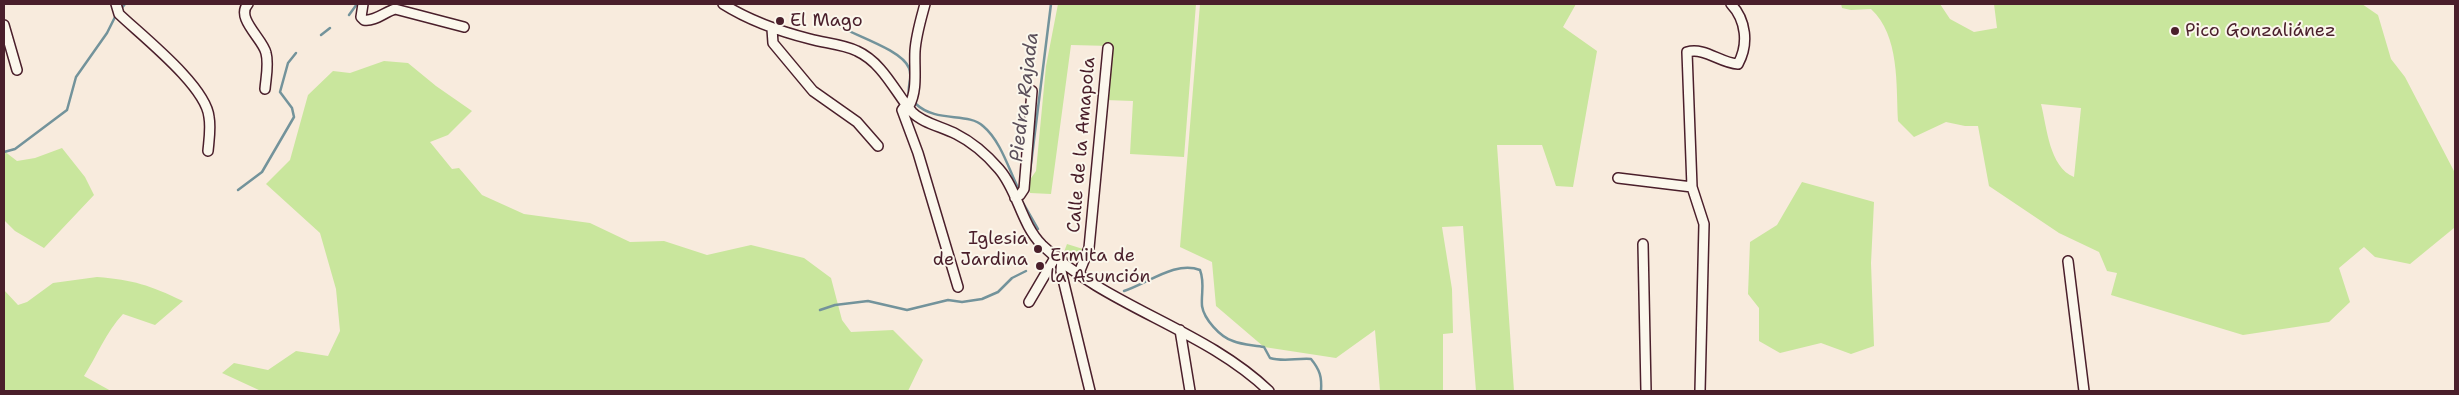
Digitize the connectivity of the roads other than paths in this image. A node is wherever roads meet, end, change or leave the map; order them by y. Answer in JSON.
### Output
{"nodes":[{"id":1,"x":116,"y":4,"type":"edge"},
{"id":2,"x":248,"y":4,"type":"edge"},
{"id":3,"x":363,"y":4,"type":"edge"},
{"id":4,"x":723,"y":4,"type":"edge"},
{"id":5,"x":925,"y":4,"type":"edge"},
{"id":6,"x":1732,"y":4,"type":"edge"},
{"id":7,"x":4,"y":25,"type":"edge"},
{"id":8,"x":464,"y":27,"type":"dead end"},
{"id":9,"x":772,"y":28,"type":"junction"},
{"id":10,"x":1108,"y":48,"type":"dead end"},
{"id":11,"x":17,"y":70,"type":"dead end"},
{"id":12,"x":265,"y":89,"type":"dead end"},
{"id":13,"x":1032,"y":91,"type":"dead end"},
{"id":14,"x":908,"y":105,"type":"junction"},
{"id":15,"x":878,"y":146,"type":"dead end"},
{"id":16,"x":208,"y":151,"type":"dead end"},
{"id":17,"x":1618,"y":178,"type":"dead end"},
{"id":18,"x":1692,"y":187,"type":"junction"},
{"id":19,"x":1015,"y":198,"type":"junction"},
{"id":20,"x":1643,"y":244,"type":"dead end"},
{"id":21,"x":1059,"y":258,"type":"junction"},
{"id":22,"x":2068,"y":261,"type":"dead end"},
{"id":23,"x":1079,"y":273,"type":"junction"},
{"id":24,"x":958,"y":287,"type":"dead end"},
{"id":25,"x":1029,"y":302,"type":"dead end"},
{"id":26,"x":1180,"y":330,"type":"junction"},
{"id":27,"x":1090,"y":391,"type":"edge"},
{"id":28,"x":1190,"y":391,"type":"edge"},
{"id":29,"x":1269,"y":391,"type":"edge"},
{"id":30,"x":1646,"y":391,"type":"edge"},
{"id":31,"x":1700,"y":391,"type":"edge"},
{"id":32,"x":2084,"y":391,"type":"edge"}],
"edges":[{"from":1,"to":16,"type":"street"},
{"from":2,"to":12,"type":"street"},
{"from":3,"to":8,"type":"street"},
{"from":4,"to":9,"type":"street"},
{"from":5,"to":14,"type":"street"},
{"from":6,"to":18,"type":"street"},
{"from":7,"to":11,"type":"street"},
{"from":9,"to":14,"type":"street"},
{"from":9,"to":15,"type":"street"},
{"from":10,"to":23,"type":"street","name":"Calle de la Amapola"},
{"from":13,"to":19,"type":"street"},
{"from":14,"to":19,"type":"street"},
{"from":14,"to":24,"type":"street"},
{"from":17,"to":18,"type":"street"},
{"from":18,"to":31,"type":"street"},
{"from":19,"to":21,"type":"street"},
{"from":20,"to":30,"type":"street"},
{"from":21,"to":23,"type":"street"},
{"from":21,"to":25,"type":"street"},
{"from":21,"to":27,"type":"street"},
{"from":22,"to":32,"type":"street"},
{"from":23,"to":26,"type":"street"},
{"from":26,"to":28,"type":"street"},
{"from":26,"to":29,"type":"street"}]}
